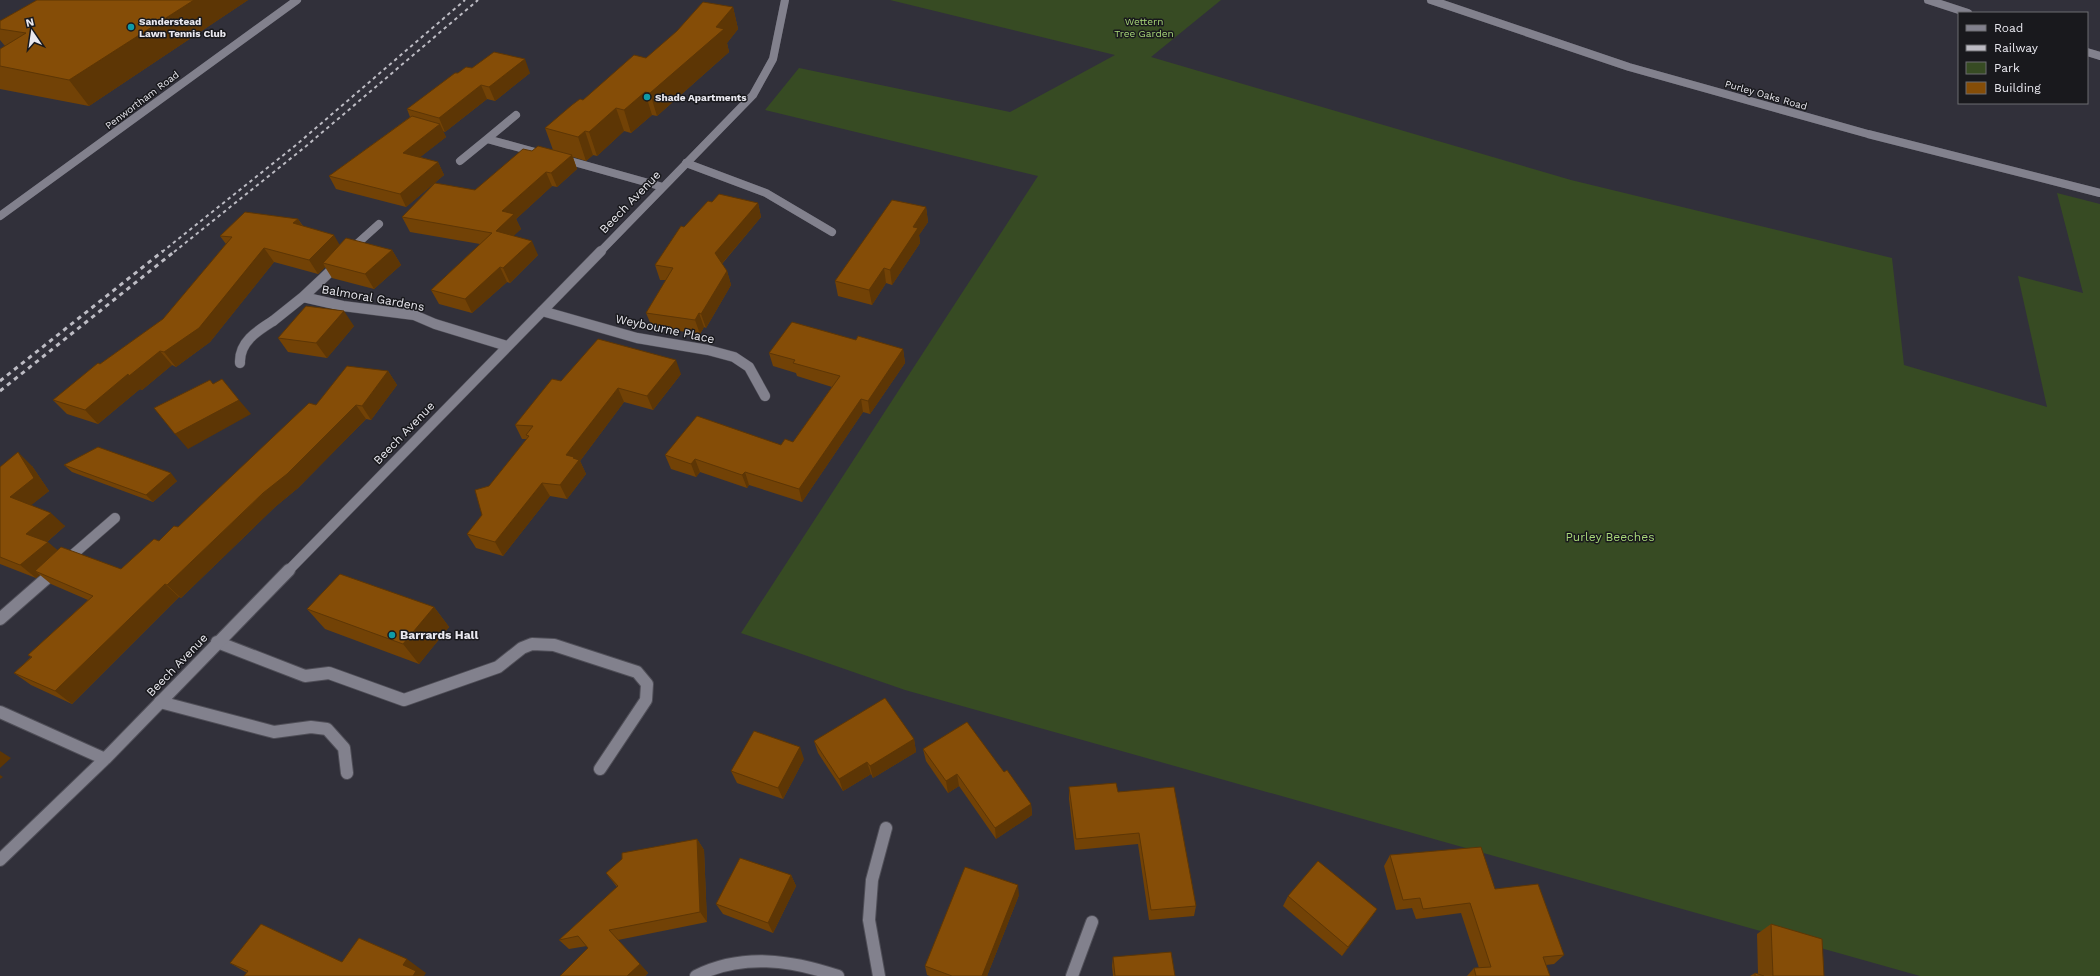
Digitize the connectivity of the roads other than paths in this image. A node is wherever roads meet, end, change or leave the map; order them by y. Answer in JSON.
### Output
{"nodes":[{"id":1,"x":297,"y":0,"type":"edge"},
{"id":2,"x":785,"y":0,"type":"edge"},
{"id":3,"x":1431,"y":0,"type":"edge"},
{"id":4,"x":1928,"y":0,"type":"edge"},
{"id":5,"x":1965,"y":12,"type":"edge"},
{"id":6,"x":2088,"y":52,"type":"edge"},
{"id":7,"x":2100,"y":56,"type":"edge"},
{"id":8,"x":516,"y":115,"type":"dead end"},
{"id":9,"x":487,"y":139,"type":"junction"},
{"id":10,"x":460,"y":161,"type":"dead end"},
{"id":11,"x":686,"y":163,"type":"junction"},
{"id":12,"x":663,"y":186,"type":"junction"},
{"id":13,"x":2100,"y":193,"type":"edge"},
{"id":14,"x":0,"y":216,"type":"edge"},
{"id":15,"x":378,"y":224,"type":"dead end"},
{"id":16,"x":832,"y":232,"type":"dead end"},
{"id":17,"x":303,"y":297,"type":"junction"},
{"id":18,"x":542,"y":311,"type":"junction"},
{"id":19,"x":507,"y":346,"type":"junction"},
{"id":20,"x":240,"y":363,"type":"dead end"},
{"id":21,"x":765,"y":396,"type":"dead end"},
{"id":22,"x":115,"y":518,"type":"dead end"},
{"id":23,"x":0,"y":619,"type":"edge"},
{"id":24,"x":217,"y":642,"type":"junction"},
{"id":25,"x":160,"y":702,"type":"junction"},
{"id":26,"x":0,"y":712,"type":"edge"},
{"id":27,"x":105,"y":759,"type":"junction"},
{"id":28,"x":600,"y":769,"type":"dead end"},
{"id":29,"x":347,"y":773,"type":"dead end"},
{"id":30,"x":886,"y":828,"type":"dead end"},
{"id":31,"x":0,"y":860,"type":"edge"},
{"id":32,"x":1092,"y":922,"type":"dead end"},
{"id":33,"x":696,"y":976,"type":"edge"},
{"id":34,"x":838,"y":976,"type":"edge"},
{"id":35,"x":879,"y":976,"type":"edge"},
{"id":36,"x":1072,"y":976,"type":"edge"}],
"edges":[{"from":1,"to":14,"type":"street","name":"Penwortham Road"},
{"from":2,"to":11,"type":"street","name":"Beech Avenue"},
{"from":3,"to":13,"type":"street","name":"Purley Oaks Road"},
{"from":4,"to":5,"type":"street"},
{"from":6,"to":7,"type":"street"},
{"from":8,"to":9,"type":"street"},
{"from":9,"to":10,"type":"street"},
{"from":9,"to":12,"type":"street"},
{"from":11,"to":12,"type":"street","name":"Beech Avenue"},
{"from":11,"to":16,"type":"street"},
{"from":12,"to":18,"type":"street","name":"Beech Avenue"},
{"from":15,"to":17,"type":"street","name":"Balmoral Gardens"},
{"from":17,"to":19,"type":"street","name":"Balmoral Gardens"},
{"from":17,"to":20,"type":"street","name":"Balmoral Gardens"},
{"from":18,"to":19,"type":"street","name":"Beech Avenue"},
{"from":18,"to":21,"type":"street","name":"Weybourne Place"},
{"from":19,"to":24,"type":"street","name":"Beech Avenue"},
{"from":22,"to":23,"type":"street"},
{"from":24,"to":25,"type":"street","name":"Beech Avenue"},
{"from":24,"to":28,"type":"street"},
{"from":25,"to":27,"type":"street","name":"Beech Avenue"},
{"from":25,"to":29,"type":"street"},
{"from":26,"to":27,"type":"street"},
{"from":27,"to":31,"type":"street","name":"Beech Avenue"},
{"from":30,"to":35,"type":"street"},
{"from":32,"to":36,"type":"street"},
{"from":33,"to":34,"type":"street"}]}
